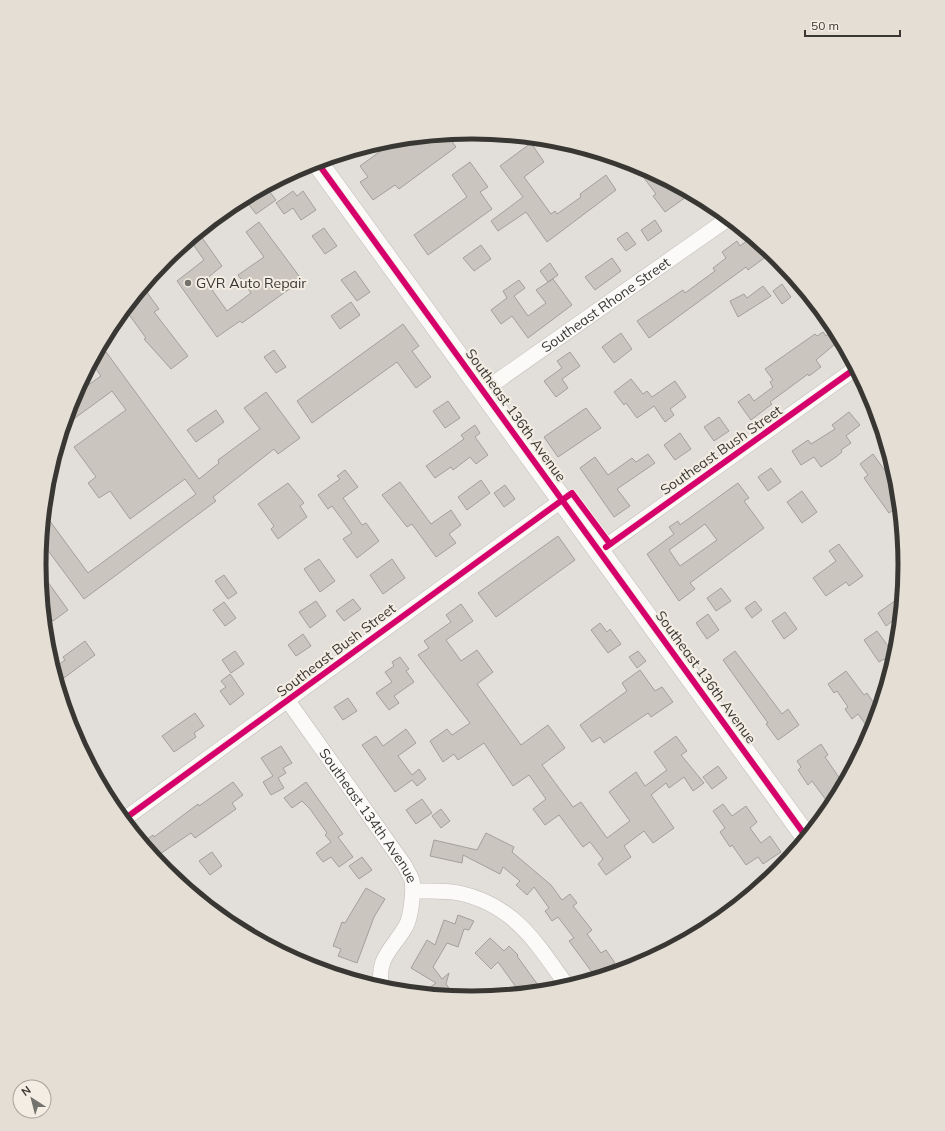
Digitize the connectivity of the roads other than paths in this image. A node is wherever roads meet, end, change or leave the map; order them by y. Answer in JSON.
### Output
{"nodes":[{"id":1,"x":322,"y":166,"type":"edge"},
{"id":2,"x":724,"y":221,"type":"edge"},
{"id":3,"x":852,"y":371,"type":"edge"},
{"id":4,"x":483,"y":391,"type":"junction"},
{"id":5,"x":562,"y":500,"type":"junction"},
{"id":6,"x":599,"y":551,"type":"junction"},
{"id":7,"x":288,"y":700,"type":"junction"},
{"id":8,"x":128,"y":816,"type":"edge"},
{"id":9,"x":804,"y":834,"type":"edge"},
{"id":10,"x":413,"y":891,"type":"junction"},
{"id":11,"x":382,"y":982,"type":"edge"},
{"id":12,"x":564,"y":982,"type":"edge"}],
"edges":[{"from":1,"to":4,"type":"street","name":"Southeast 136th Avenue"},
{"from":2,"to":4,"type":"street","name":"Southeast Rhone Street"},
{"from":3,"to":6,"type":"street","name":"Southeast Bush Street"},
{"from":4,"to":5,"type":"street","name":"Southeast 136th Avenue"},
{"from":5,"to":6,"type":"street","name":"Southeast 136th Avenue"},
{"from":5,"to":7,"type":"street","name":"Southeast Bush Street"},
{"from":6,"to":9,"type":"street","name":"Southeast 136th Avenue"},
{"from":7,"to":8,"type":"street","name":"Southeast Bush Street"},
{"from":7,"to":10,"type":"street","name":"Southeast 134th Avenue"},
{"from":10,"to":11,"type":"street"},
{"from":10,"to":12,"type":"street","name":"Southeast 134th Avenue"}]}
